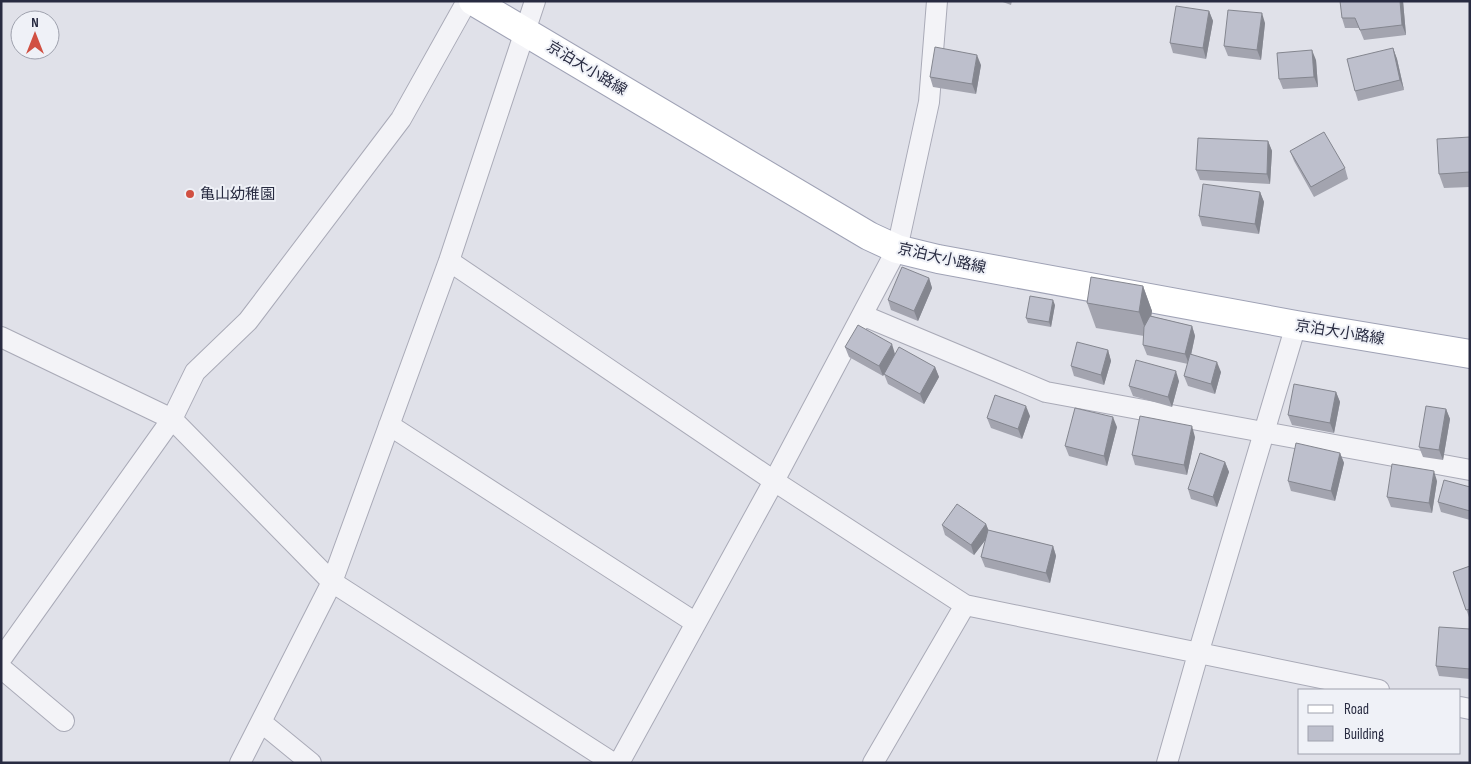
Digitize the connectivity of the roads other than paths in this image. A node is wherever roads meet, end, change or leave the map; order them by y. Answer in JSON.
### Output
{"nodes":[{"id":1,"x":467,"y":1,"type":"edge"},
{"id":2,"x":473,"y":1,"type":"edge"},
{"id":3,"x":535,"y":1,"type":"edge"},
{"id":4,"x":937,"y":1,"type":"edge"},
{"id":5,"x":525,"y":31,"type":"junction"},
{"id":6,"x":897,"y":249,"type":"junction"},
{"id":7,"x":449,"y":261,"type":"junction"},
{"id":8,"x":862,"y":315,"type":"junction"},
{"id":9,"x":1296,"y":325,"type":"junction"},
{"id":10,"x":1,"y":337,"type":"edge"},
{"id":11,"x":1470,"y":354,"type":"edge"},
{"id":12,"x":172,"y":419,"type":"junction"},
{"id":13,"x":389,"y":425,"type":"junction"},
{"id":14,"x":1264,"y":432,"type":"junction"},
{"id":15,"x":1470,"y":470,"type":"edge"},
{"id":16,"x":774,"y":481,"type":"junction"},
{"id":17,"x":332,"y":582,"type":"junction"},
{"id":18,"x":965,"y":606,"type":"junction"},
{"id":19,"x":696,"y":623,"type":"junction"},
{"id":20,"x":1198,"y":654,"type":"junction"},
{"id":21,"x":1,"y":659,"type":"edge"},
{"id":22,"x":1,"y":668,"type":"edge"},
{"id":23,"x":1374,"y":689,"type":"edge"},
{"id":24,"x":64,"y":721,"type":"dead end"},
{"id":25,"x":261,"y":722,"type":"junction"},
{"id":26,"x":240,"y":763,"type":"edge"},
{"id":27,"x":311,"y":763,"type":"edge"},
{"id":28,"x":613,"y":763,"type":"edge"},
{"id":29,"x":619,"y":763,"type":"edge"},
{"id":30,"x":873,"y":763,"type":"edge"},
{"id":31,"x":1167,"y":763,"type":"edge"}],
"edges":[{"from":1,"to":12,"type":"street"},
{"from":2,"to":5,"type":"main road","name":"京泊大小路線"},
{"from":3,"to":5,"type":"street"},
{"from":4,"to":6,"type":"street"},
{"from":5,"to":6,"type":"main road","name":"京泊大小路線"},
{"from":5,"to":7,"type":"street"},
{"from":6,"to":8,"type":"street"},
{"from":6,"to":9,"type":"main road","name":"京泊大小路線"},
{"from":7,"to":13,"type":"street"},
{"from":7,"to":16,"type":"street"},
{"from":8,"to":14,"type":"street"},
{"from":8,"to":16,"type":"street"},
{"from":9,"to":11,"type":"main road","name":"京泊大小路線"},
{"from":9,"to":14,"type":"street"},
{"from":10,"to":12,"type":"street"},
{"from":12,"to":17,"type":"street"},
{"from":12,"to":21,"type":"street"},
{"from":13,"to":17,"type":"street"},
{"from":13,"to":19,"type":"street"},
{"from":14,"to":15,"type":"street"},
{"from":14,"to":20,"type":"street"},
{"from":16,"to":18,"type":"street"},
{"from":16,"to":19,"type":"street"},
{"from":17,"to":25,"type":"street"},
{"from":17,"to":28,"type":"street"},
{"from":18,"to":20,"type":"street"},
{"from":18,"to":30,"type":"street"},
{"from":19,"to":29,"type":"street"},
{"from":20,"to":23,"type":"street"},
{"from":20,"to":31,"type":"street"},
{"from":22,"to":24,"type":"street"},
{"from":25,"to":26,"type":"street"},
{"from":25,"to":27,"type":"street"}]}
